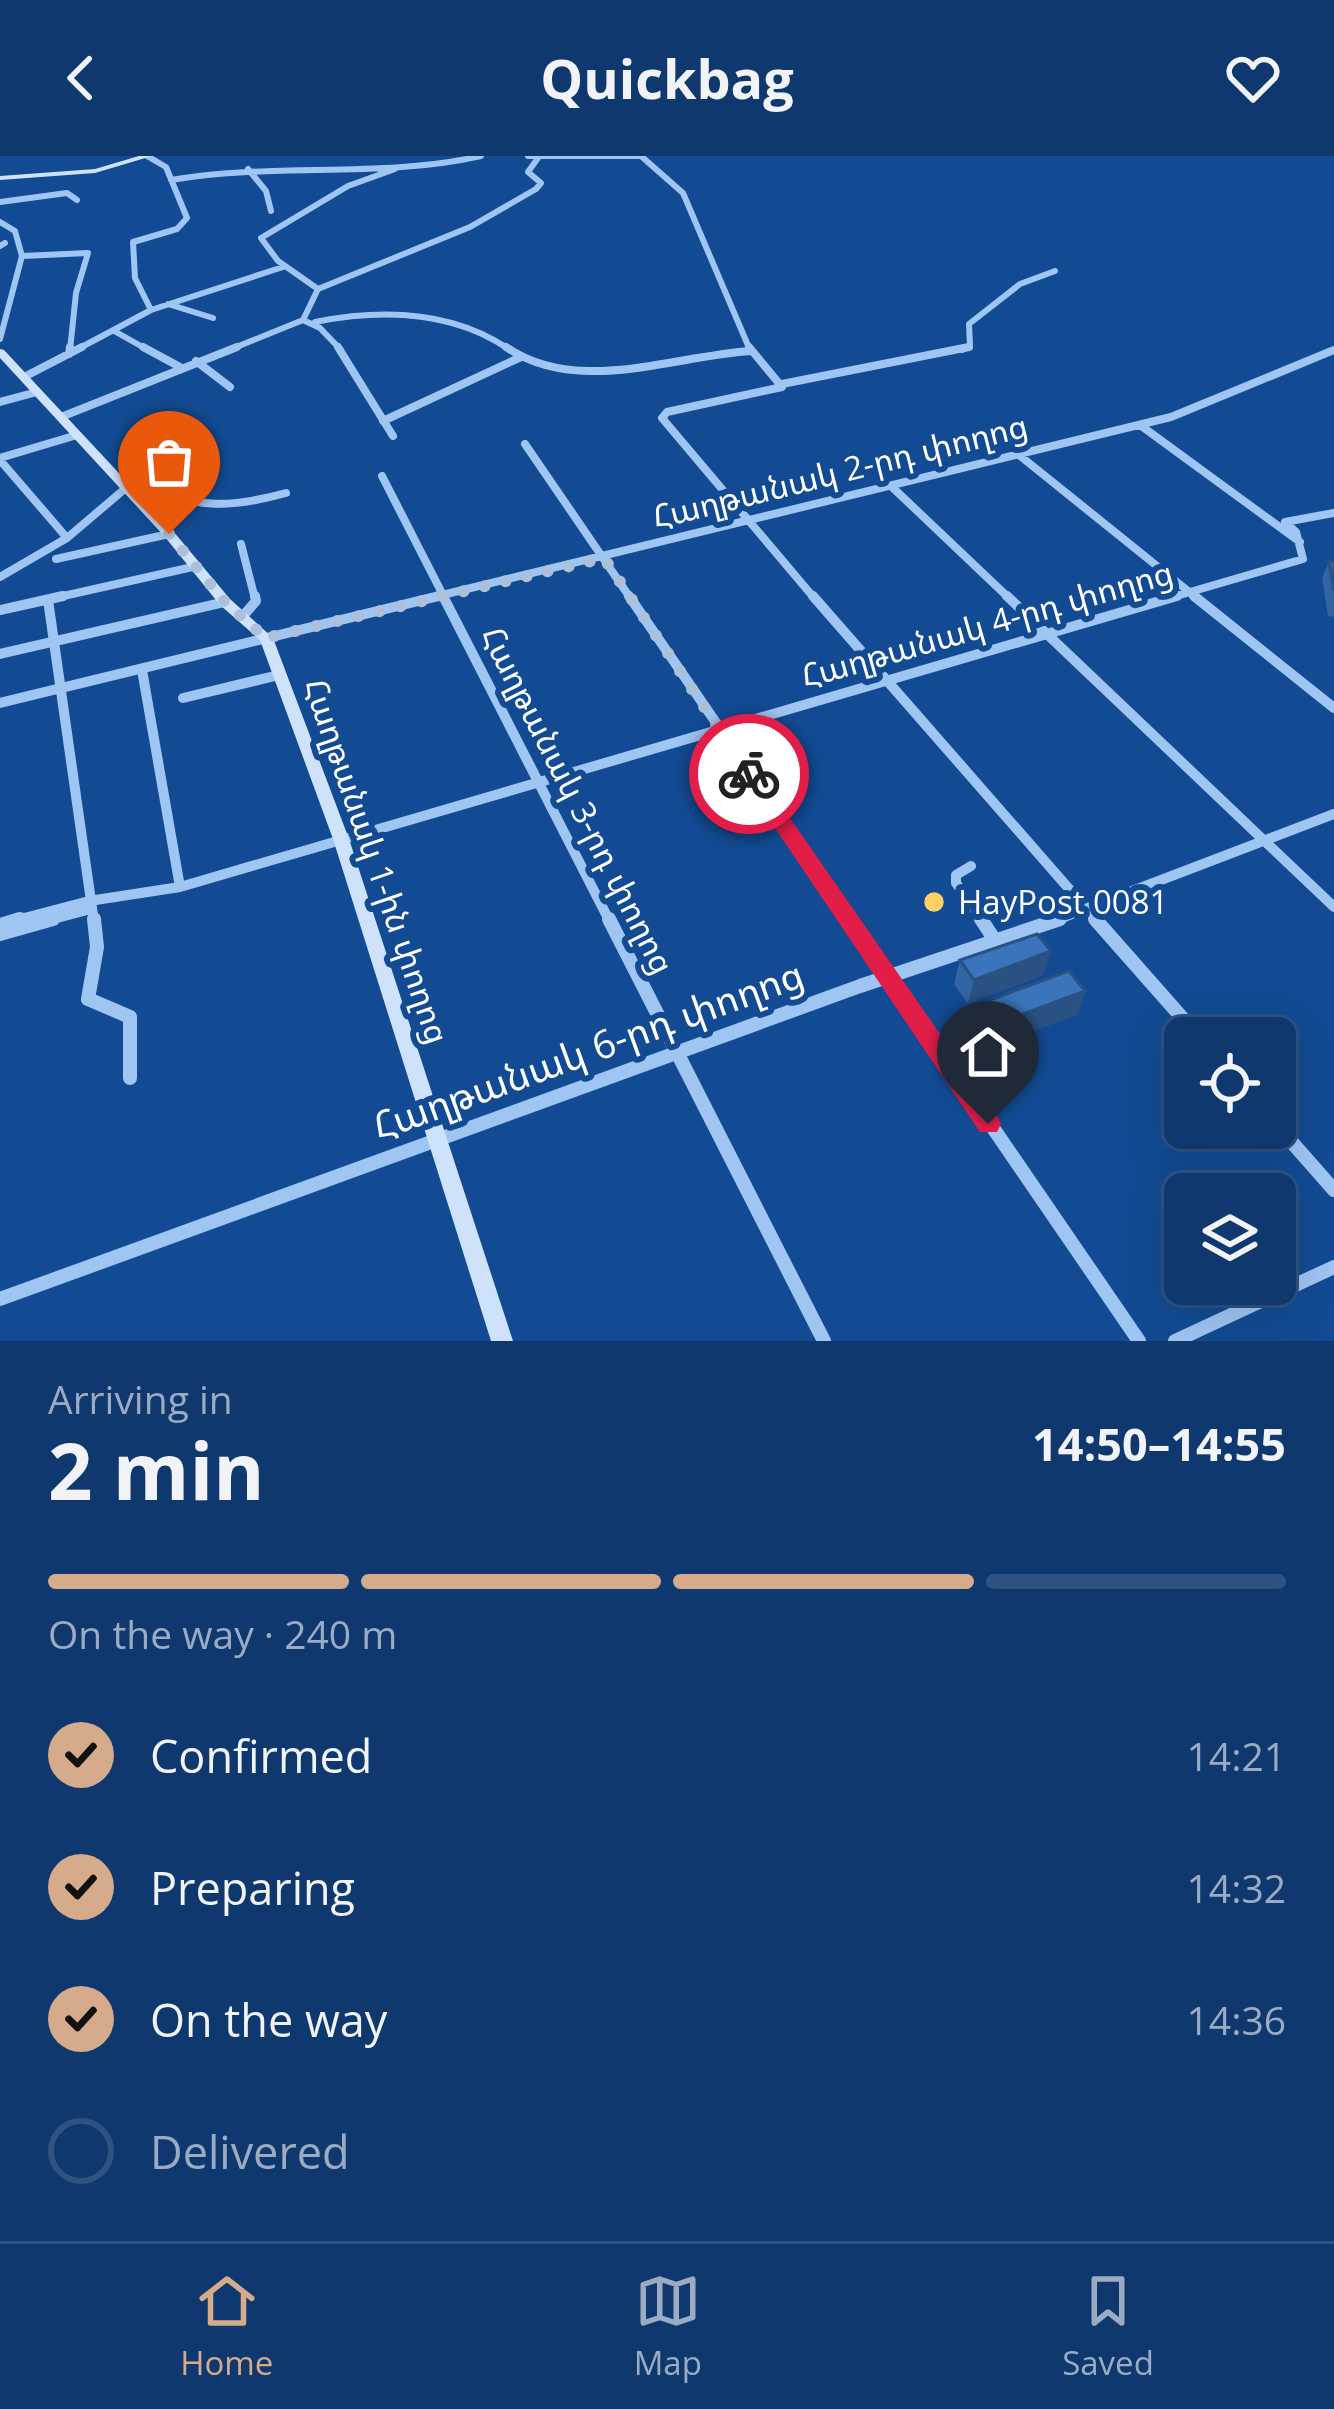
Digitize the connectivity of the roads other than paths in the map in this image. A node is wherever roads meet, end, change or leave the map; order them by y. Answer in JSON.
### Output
{"nodes":[{"id":1,"x":148,"y":156,"type":"edge"},
{"id":2,"x":481,"y":156,"type":"edge"},
{"id":3,"x":528,"y":156,"type":"edge"},
{"id":4,"x":538,"y":158,"type":"edge"},
{"id":5,"x":398,"y":168,"type":"junction"},
{"id":6,"x":248,"y":170,"type":"junction"},
{"id":7,"x":0,"y":178,"type":"edge"},
{"id":8,"x":171,"y":180,"type":"junction"},
{"id":9,"x":77,"y":200,"type":"dead end"},
{"id":10,"x":0,"y":202,"type":"edge"},
{"id":11,"x":271,"y":211,"type":"dead end"},
{"id":12,"x":0,"y":222,"type":"edge"},
{"id":13,"x":134,"y":224,"type":"dead end"},
{"id":14,"x":18,"y":242,"type":"junction"},
{"id":15,"x":133,"y":242,"type":"junction"},
{"id":16,"x":2,"y":244,"type":"edge"},
{"id":17,"x":22,"y":256,"type":"junction"},
{"id":18,"x":283,"y":266,"type":"junction"},
{"id":19,"x":1055,"y":271,"type":"dead end"},
{"id":20,"x":318,"y":289,"type":"junction"},
{"id":21,"x":168,"y":304,"type":"junction"},
{"id":22,"x":152,"y":310,"type":"junction"},
{"id":23,"x":213,"y":318,"type":"dead end"},
{"id":24,"x":303,"y":320,"type":"junction"},
{"id":25,"x":315,"y":322,"type":"junction"},
{"id":26,"x":116,"y":332,"type":"junction"},
{"id":27,"x":0,"y":339,"type":"edge"},
{"id":28,"x":1334,"y":350,"type":"edge"},
{"id":29,"x":751,"y":351,"type":"junction"},
{"id":30,"x":0,"y":352,"type":"edge"},
{"id":31,"x":69,"y":354,"type":"junction"},
{"id":32,"x":521,"y":357,"type":"junction"},
{"id":33,"x":196,"y":361,"type":"junction"},
{"id":34,"x":180,"y":367,"type":"junction"},
{"id":35,"x":24,"y":377,"type":"junction"},
{"id":36,"x":230,"y":387,"type":"dead end"},
{"id":37,"x":781,"y":387,"type":"junction"},
{"id":38,"x":38,"y":392,"type":"junction"},
{"id":39,"x":0,"y":402,"type":"edge"},
{"id":40,"x":61,"y":417,"type":"junction"},
{"id":41,"x":382,"y":421,"type":"junction"},
{"id":42,"x":1140,"y":424,"type":"junction"},
{"id":43,"x":76,"y":434,"type":"junction"},
{"id":44,"x":393,"y":436,"type":"dead end"},
{"id":45,"x":525,"y":444,"type":"dead end"},
{"id":46,"x":1019,"y":455,"type":"junction"},
{"id":47,"x":0,"y":459,"type":"edge"},
{"id":48,"x":382,"y":476,"type":"dead end"},
{"id":49,"x":123,"y":483,"type":"junction"},
{"id":50,"x":891,"y":486,"type":"junction"},
{"id":51,"x":286,"y":493,"type":"dead end"},
{"id":52,"x":1334,"y":513,"type":"edge"},
{"id":53,"x":750,"y":521,"type":"junction"},
{"id":54,"x":169,"y":534,"type":"junction"},
{"id":55,"x":67,"y":538,"type":"junction"},
{"id":56,"x":1300,"y":542,"type":"junction"},
{"id":57,"x":241,"y":544,"type":"dead end"},
{"id":58,"x":604,"y":558,"type":"junction"},
{"id":59,"x":56,"y":559,"type":"dead end"},
{"id":60,"x":196,"y":566,"type":"junction"},
{"id":61,"x":0,"y":576,"type":"edge"},
{"id":62,"x":1193,"y":593,"type":"junction"},
{"id":63,"x":444,"y":595,"type":"junction"},
{"id":64,"x":48,"y":600,"type":"junction"},
{"id":65,"x":225,"y":602,"type":"junction"},
{"id":66,"x":0,"y":610,"type":"edge"},
{"id":67,"x":243,"y":616,"type":"junction"},
{"id":68,"x":1043,"y":632,"type":"junction"},
{"id":69,"x":266,"y":638,"type":"junction"},
{"id":70,"x":52,"y":641,"type":"junction"},
{"id":71,"x":0,"y":654,"type":"edge"},
{"id":72,"x":142,"y":670,"type":"junction"},
{"id":73,"x":279,"y":675,"type":"junction"},
{"id":74,"x":884,"y":680,"type":"junction"},
{"id":75,"x":64,"y":687,"type":"junction"},
{"id":76,"x":183,"y":698,"type":"dead end"},
{"id":77,"x":0,"y":704,"type":"edge"},
{"id":78,"x":1334,"y":708,"type":"edge"},
{"id":79,"x":719,"y":730,"type":"junction"},
{"id":80,"x":542,"y":784,"type":"junction"},
{"id":81,"x":1334,"y":814,"type":"edge"},
{"id":82,"x":341,"y":839,"type":"junction"},
{"id":83,"x":1265,"y":840,"type":"junction"},
{"id":84,"x":971,"y":866,"type":"dead end"},
{"id":85,"x":180,"y":887,"type":"junction"},
{"id":86,"x":90,"y":905,"type":"junction"},
{"id":87,"x":1334,"y":907,"type":"edge"},
{"id":88,"x":1088,"y":910,"type":"junction"},
{"id":89,"x":0,"y":930,"type":"edge"},
{"id":90,"x":996,"y":942,"type":"junction"},
{"id":91,"x":888,"y":980,"type":"junction"},
{"id":92,"x":1182,"y":1017,"type":"edge"},
{"id":93,"x":677,"y":1055,"type":"junction"},
{"id":94,"x":130,"y":1078,"type":"dead end"},
{"id":95,"x":436,"y":1140,"type":"junction"},
{"id":96,"x":1296,"y":1147,"type":"edge"},
{"id":97,"x":1334,"y":1190,"type":"edge"},
{"id":98,"x":1334,"y":1267,"type":"edge"},
{"id":99,"x":0,"y":1299,"type":"edge"},
{"id":100,"x":502,"y":1341,"type":"edge"},
{"id":101,"x":824,"y":1341,"type":"edge"},
{"id":102,"x":1139,"y":1341,"type":"edge"},
{"id":103,"x":1174,"y":1341,"type":"edge"}],
"edges":[{"from":1,"to":7,"type":"main road"},
{"from":1,"to":8,"type":"street"},
{"from":2,"to":5,"type":"street"},
{"from":3,"to":4,"type":"street"},
{"from":4,"to":20,"type":"street"},
{"from":4,"to":29,"type":"street"},
{"from":5,"to":6,"type":"street"},
{"from":5,"to":18,"type":"street"},
{"from":6,"to":8,"type":"street"},
{"from":6,"to":11,"type":"street"},
{"from":8,"to":15,"type":"street"},
{"from":9,"to":10,"type":"street"},
{"from":12,"to":14,"type":"street"},
{"from":13,"to":15,"type":"street"},
{"from":14,"to":16,"type":"street"},
{"from":14,"to":17,"type":"street"},
{"from":15,"to":22,"type":"street"},
{"from":17,"to":27,"type":"street"},
{"from":17,"to":31,"type":"street"},
{"from":18,"to":20,"type":"street"},
{"from":18,"to":21,"type":"street"},
{"from":19,"to":37,"type":"street"},
{"from":20,"to":24,"type":"street"},
{"from":21,"to":22,"type":"street"},
{"from":21,"to":23,"type":"street"},
{"from":22,"to":26,"type":"street"},
{"from":24,"to":25,"type":"street"},
{"from":24,"to":33,"type":"street"},
{"from":25,"to":32,"type":"street"},
{"from":25,"to":41,"type":"street"},
{"from":26,"to":31,"type":"street"},
{"from":26,"to":34,"type":"street"},
{"from":28,"to":42,"type":"street","name":"Հաղթանակ 2-րդ փողոց"},
{"from":29,"to":32,"type":"street"},
{"from":29,"to":37,"type":"street"},
{"from":30,"to":35,"type":"main road","name":"Հաղթանակ 1-ին փողոց"},
{"from":31,"to":35,"type":"street"},
{"from":32,"to":41,"type":"street"},
{"from":33,"to":34,"type":"street"},
{"from":33,"to":36,"type":"street"},
{"from":34,"to":40,"type":"street"},
{"from":35,"to":38,"type":"main road","name":"Հաղթանակ 1-ին փողոց"},
{"from":37,"to":53,"type":"street"},
{"from":38,"to":39,"type":"street"},
{"from":38,"to":40,"type":"main road","name":"Հաղթանակ 1-ին փողոց"},
{"from":40,"to":43,"type":"main road","name":"Հաղթանակ 1-ին փողոց"},
{"from":41,"to":44,"type":"street"},
{"from":42,"to":46,"type":"street","name":"Հաղթանակ 2-րդ փողոց"},
{"from":42,"to":56,"type":"street"},
{"from":43,"to":47,"type":"street"},
{"from":43,"to":49,"type":"main road","name":"Հաղթանակ 1-ին փողոց"},
{"from":45,"to":58,"type":"street"},
{"from":46,"to":50,"type":"street","name":"Հաղթանակ 2-րդ փողոց"},
{"from":46,"to":62,"type":"street"},
{"from":47,"to":55,"type":"street"},
{"from":48,"to":63,"type":"street","name":"Հաղթանակ 3-րդ փողոց"},
{"from":49,"to":51,"type":"street"},
{"from":49,"to":54,"type":"main road","name":"Հաղթանակ 1-ին փողոց"},
{"from":49,"to":55,"type":"street"},
{"from":50,"to":53,"type":"street","name":"Հաղթանակ 2-րդ փողոց"},
{"from":50,"to":68,"type":"street"},
{"from":52,"to":56,"type":"street"},
{"from":53,"to":58,"type":"street","name":"Հաղթանակ 2-րդ փողոց"},
{"from":53,"to":74,"type":"street"},
{"from":54,"to":59,"type":"street"},
{"from":54,"to":60,"type":"main road","name":"Հաղթանակ 1-ին փողոց"},
{"from":55,"to":61,"type":"street"},
{"from":56,"to":62,"type":"street","name":"Հաղթանակ 4-րդ փողոց"},
{"from":57,"to":67,"type":"street"},
{"from":58,"to":63,"type":"street","name":"Հաղթանակ 2-րդ փողոց"},
{"from":58,"to":79,"type":"street"},
{"from":60,"to":64,"type":"street"},
{"from":60,"to":65,"type":"main road","name":"Հաղթանակ 1-ին փողոց"},
{"from":62,"to":68,"type":"street","name":"Հաղթանակ 4-րդ փողոց"},
{"from":62,"to":78,"type":"street"},
{"from":63,"to":69,"type":"street","name":"Հաղթանակ 2-րդ փողոց"},
{"from":63,"to":80,"type":"street","name":"Հաղթանակ 3-րդ փողոց"},
{"from":64,"to":66,"type":"street"},
{"from":64,"to":70,"type":"street"},
{"from":65,"to":67,"type":"main road","name":"Հաղթանակ 1-ին փողոց"},
{"from":65,"to":70,"type":"street"},
{"from":67,"to":69,"type":"main road","name":"Հաղթանակ 1-ին փողոց"},
{"from":68,"to":74,"type":"street","name":"Հաղթանակ 4-րդ փողոց"},
{"from":68,"to":83,"type":"street"},
{"from":69,"to":72,"type":"street","name":"Հաղթանակ 2-րդ փողոց"},
{"from":69,"to":73,"type":"main road","name":"Հաղթանակ 1-ին փողոց"},
{"from":70,"to":71,"type":"street"},
{"from":70,"to":75,"type":"street"},
{"from":72,"to":75,"type":"street","name":"Հաղթանակ 2-րդ փողոց"},
{"from":72,"to":85,"type":"street"},
{"from":73,"to":76,"type":"street"},
{"from":73,"to":82,"type":"main road","name":"Հաղթանակ 1-ին փողոց"},
{"from":74,"to":79,"type":"street","name":"Հաղթանակ 4-րդ փողոց"},
{"from":74,"to":88,"type":"street"},
{"from":75,"to":77,"type":"street","name":"Հաղթանակ 2-րդ փողոց"},
{"from":75,"to":86,"type":"street"},
{"from":79,"to":80,"type":"street","name":"Հաղթանակ 4-րդ փողոց"},
{"from":79,"to":91,"type":"street"},
{"from":80,"to":82,"type":"street","name":"Հաղթանակ 4-րդ փողոց"},
{"from":80,"to":93,"type":"street","name":"Հաղթանակ 3-րդ փողոց"},
{"from":81,"to":83,"type":"street","name":"Հաղթանակ 6-րդ փողոց"},
{"from":82,"to":85,"type":"street","name":"Հաղթանակ 4-րդ փողոց"},
{"from":82,"to":95,"type":"main road","name":"Հաղթանակ 1-ին փողոց"},
{"from":83,"to":87,"type":"street"},
{"from":83,"to":88,"type":"street","name":"Հաղթանակ 6-րդ փողոց"},
{"from":84,"to":90,"type":"street"},
{"from":85,"to":86,"type":"street","name":"Հաղթանակ 4-րդ փողոց"},
{"from":86,"to":89,"type":"street","name":"Հաղթանակ 4-րդ փողոց"},
{"from":86,"to":94,"type":"street"},
{"from":88,"to":90,"type":"street","name":"Հաղթանակ 6-րդ փողոց"},
{"from":88,"to":92,"type":"street"},
{"from":90,"to":91,"type":"street","name":"Հաղթանակ 6-րդ փողոց"},
{"from":91,"to":93,"type":"street","name":"Հաղթանակ 6-րդ փողոց"},
{"from":91,"to":102,"type":"street"},
{"from":93,"to":95,"type":"street","name":"Հաղթանակ 6-րդ փողոց"},
{"from":93,"to":101,"type":"street","name":"Հաղթանակ 3-րդ փողոց"},
{"from":95,"to":99,"type":"street","name":"Հաղթանակ 6-րդ փողոց"},
{"from":95,"to":100,"type":"main road","name":"Հաղթանակ 1-ին փողոց"},
{"from":96,"to":97,"type":"street"},
{"from":98,"to":103,"type":"street"}]}
